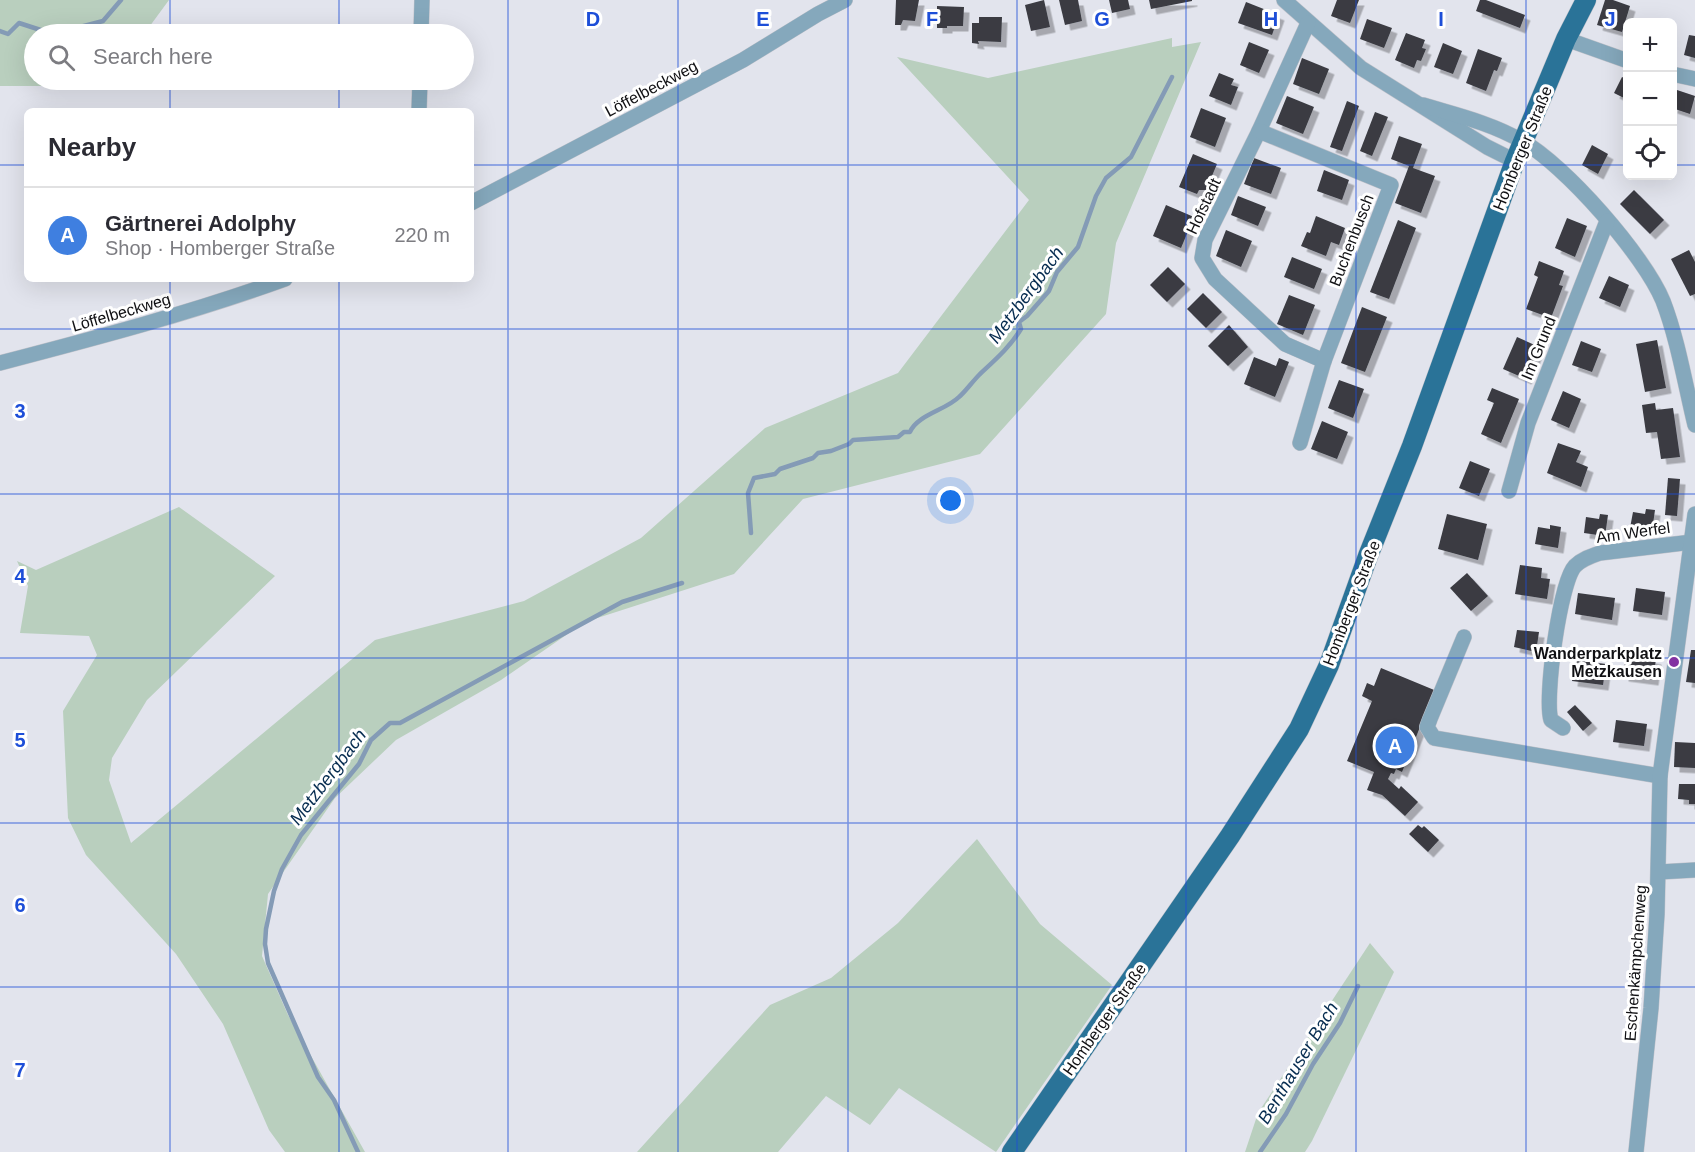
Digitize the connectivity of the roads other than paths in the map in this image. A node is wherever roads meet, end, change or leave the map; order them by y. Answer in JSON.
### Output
{"nodes":[{"id":1,"x":422,"y":0,"type":"edge"},
{"id":2,"x":845,"y":0,"type":"edge"},
{"id":3,"x":1284,"y":0,"type":"edge"},
{"id":4,"x":1586,"y":0,"type":"edge"},
{"id":5,"x":1308,"y":23,"type":"junction"},
{"id":6,"x":421,"y":24,"type":"edge"},
{"id":7,"x":1566,"y":39,"type":"junction"},
{"id":8,"x":1623,"y":59,"type":"edge"},
{"id":9,"x":1677,"y":75,"type":"edge"},
{"id":10,"x":1695,"y":79,"type":"edge"},
{"id":11,"x":419,"y":90,"type":"edge"},
{"id":12,"x":1423,"y":105,"type":"junction"},
{"id":13,"x":418,"y":108,"type":"edge"},
{"id":14,"x":1259,"y":130,"type":"junction"},
{"id":15,"x":1523,"y":141,"type":"junction"},
{"id":16,"x":1515,"y":161,"type":"junction"},
{"id":17,"x":474,"y":200,"type":"edge"},
{"id":18,"x":1607,"y":221,"type":"junction"},
{"id":19,"x":276,"y":282,"type":"edge"},
{"id":20,"x":1324,"y":361,"type":"junction"},
{"id":21,"x":0,"y":363,"type":"edge"},
{"id":22,"x":1695,"y":425,"type":"edge"},
{"id":23,"x":1300,"y":443,"type":"dead end"},
{"id":24,"x":1509,"y":491,"type":"dead end"},
{"id":25,"x":1695,"y":514,"type":"edge"},
{"id":26,"x":1692,"y":542,"type":"junction"},
{"id":27,"x":1689,"y":596,"type":"edge"},
{"id":28,"x":1464,"y":637,"type":"dead end"},
{"id":29,"x":1563,"y":728,"type":"dead end"},
{"id":30,"x":1660,"y":776,"type":"junction"},
{"id":31,"x":1695,"y":870,"type":"edge"},
{"id":32,"x":1659,"y":872,"type":"junction"},
{"id":33,"x":1012,"y":1152,"type":"edge"},
{"id":34,"x":1636,"y":1152,"type":"edge"}],
"edges":[{"from":1,"to":6,"type":"street"},
{"from":2,"to":17,"type":"street","name":"Löffelbeckweg"},
{"from":3,"to":5,"type":"street"},
{"from":4,"to":7,"type":"main road","name":"Homberger Straße"},
{"from":5,"to":12,"type":"street"},
{"from":5,"to":14,"type":"street","name":"Hofstadt"},
{"from":7,"to":8,"type":"street"},
{"from":7,"to":15,"type":"main road","name":"Homberger Straße"},
{"from":9,"to":10,"type":"street"},
{"from":11,"to":13,"type":"street"},
{"from":12,"to":15,"type":"street"},
{"from":12,"to":16,"type":"street"},
{"from":14,"to":20,"type":"street","name":"Hofstadt"},
{"from":14,"to":20,"type":"street","name":"Buchenbusch"},
{"from":15,"to":16,"type":"main road","name":"Homberger Straße"},
{"from":15,"to":18,"type":"street"},
{"from":16,"to":33,"type":"main road","name":"Homberger Straße"},
{"from":18,"to":22,"type":"street"},
{"from":18,"to":24,"type":"street","name":"Im Grund"},
{"from":19,"to":21,"type":"street","name":"Löffelbeckweg"},
{"from":20,"to":23,"type":"street","name":"Buchenbusch"},
{"from":25,"to":26,"type":"street","name":"Eschenkämpchenweg"},
{"from":26,"to":27,"type":"street","name":"Eschenkämpchenweg"},
{"from":26,"to":29,"type":"street","name":"Am Werfel"},
{"from":27,"to":30,"type":"street","name":"Eschenkämpchenweg"},
{"from":28,"to":30,"type":"street"},
{"from":30,"to":32,"type":"street","name":"Eschenkämpchenweg"},
{"from":31,"to":32,"type":"street"},
{"from":32,"to":34,"type":"street","name":"Eschenkämpchenweg"}]}
